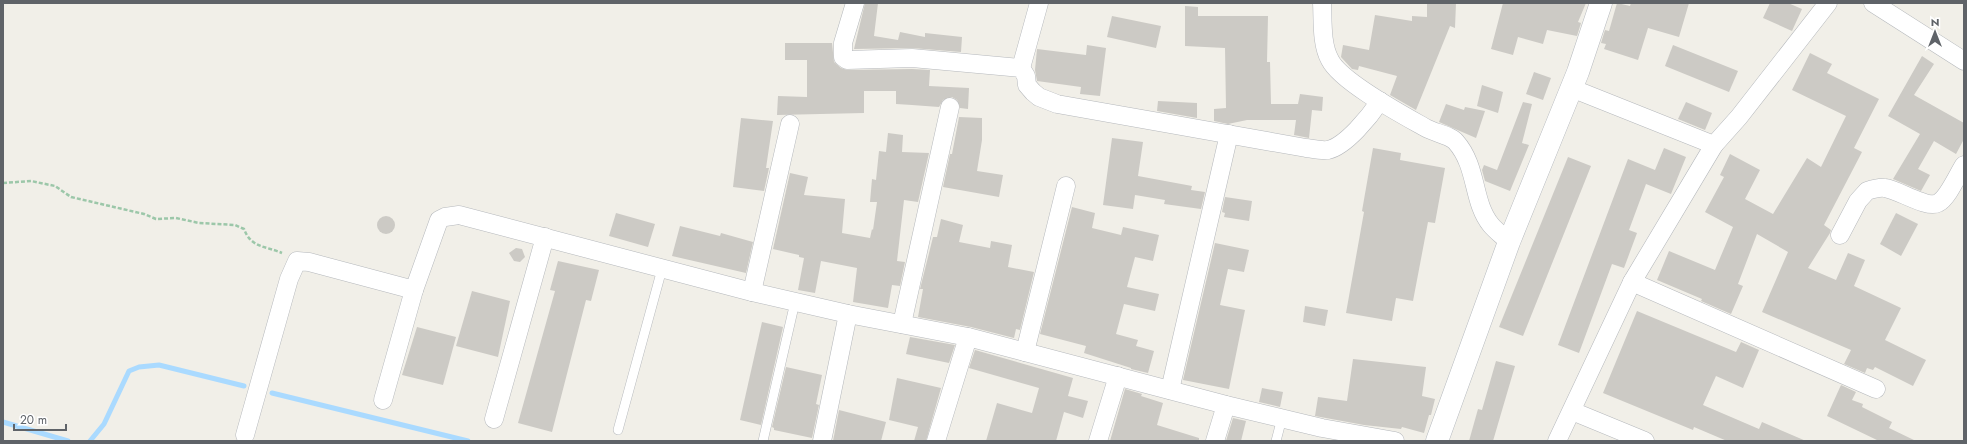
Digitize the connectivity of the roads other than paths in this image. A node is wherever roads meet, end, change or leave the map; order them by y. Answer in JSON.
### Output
{"nodes":[{"id":1,"x":855,"y":3,"type":"edge"},
{"id":2,"x":1040,"y":3,"type":"edge"},
{"id":3,"x":1322,"y":3,"type":"edge"},
{"id":4,"x":1601,"y":3,"type":"edge"},
{"id":5,"x":1828,"y":3,"type":"edge"},
{"id":6,"x":1873,"y":3,"type":"edge"},
{"id":7,"x":1964,"y":61,"type":"edge"},
{"id":8,"x":1021,"y":68,"type":"junction"},
{"id":9,"x":1571,"y":88,"type":"junction"},
{"id":10,"x":1380,"y":102,"type":"junction"},
{"id":11,"x":950,"y":107,"type":"dead end"},
{"id":12,"x":790,"y":124,"type":"dead end"},
{"id":13,"x":1229,"y":134,"type":"junction"},
{"id":14,"x":1714,"y":145,"type":"junction"},
{"id":15,"x":1964,"y":165,"type":"edge"},
{"id":16,"x":1066,"y":186,"type":"dead end"},
{"id":17,"x":1840,"y":235,"type":"dead end"},
{"id":18,"x":545,"y":237,"type":"junction"},
{"id":19,"x":1509,"y":242,"type":"junction"},
{"id":20,"x":662,"y":269,"type":"junction"},
{"id":21,"x":1632,"y":282,"type":"junction"},
{"id":22,"x":414,"y":290,"type":"junction"},
{"id":23,"x":752,"y":292,"type":"junction"},
{"id":24,"x":795,"y":302,"type":"junction"},
{"id":25,"x":848,"y":314,"type":"junction"},
{"id":26,"x":902,"y":324,"type":"junction"},
{"id":27,"x":968,"y":337,"type":"junction"},
{"id":28,"x":1026,"y":352,"type":"junction"},
{"id":29,"x":1118,"y":376,"type":"junction"},
{"id":30,"x":1876,"y":389,"type":"dead end"},
{"id":31,"x":1170,"y":390,"type":"junction"},
{"id":32,"x":383,"y":400,"type":"dead end"},
{"id":33,"x":1226,"y":405,"type":"junction"},
{"id":34,"x":1572,"y":411,"type":"junction"},
{"id":35,"x":1282,"y":418,"type":"junction"},
{"id":36,"x":494,"y":419,"type":"dead end"},
{"id":37,"x":618,"y":430,"type":"dead end"},
{"id":38,"x":245,"y":435,"type":"dead end"},
{"id":39,"x":763,"y":441,"type":"edge"},
{"id":40,"x":822,"y":441,"type":"edge"},
{"id":41,"x":936,"y":441,"type":"edge"},
{"id":42,"x":1098,"y":441,"type":"edge"},
{"id":43,"x":1215,"y":441,"type":"edge"},
{"id":44,"x":1276,"y":441,"type":"edge"},
{"id":45,"x":1395,"y":441,"type":"edge"},
{"id":46,"x":1437,"y":441,"type":"edge"},
{"id":47,"x":1557,"y":441,"type":"edge"},
{"id":48,"x":1645,"y":441,"type":"edge"}],
"edges":[{"from":1,"to":8,"type":"street"},
{"from":2,"to":8,"type":"street"},
{"from":3,"to":10,"type":"street"},
{"from":4,"to":9,"type":"main road"},
{"from":5,"to":14,"type":"street"},
{"from":6,"to":7,"type":"street"},
{"from":8,"to":13,"type":"street"},
{"from":9,"to":14,"type":"street"},
{"from":9,"to":19,"type":"main road"},
{"from":10,"to":13,"type":"street"},
{"from":10,"to":19,"type":"street"},
{"from":11,"to":26,"type":"street"},
{"from":12,"to":23,"type":"street"},
{"from":13,"to":31,"type":"street"},
{"from":14,"to":21,"type":"street"},
{"from":15,"to":17,"type":"street"},
{"from":16,"to":28,"type":"street"},
{"from":18,"to":20,"type":"street"},
{"from":18,"to":22,"type":"street"},
{"from":18,"to":36,"type":"street"},
{"from":19,"to":46,"type":"main road"},
{"from":20,"to":23,"type":"street"},
{"from":20,"to":37,"type":"lane"},
{"from":21,"to":30,"type":"street"},
{"from":21,"to":34,"type":"street"},
{"from":22,"to":32,"type":"street"},
{"from":22,"to":38,"type":"street"},
{"from":23,"to":24,"type":"street"},
{"from":24,"to":25,"type":"street"},
{"from":24,"to":39,"type":"lane"},
{"from":25,"to":26,"type":"street"},
{"from":25,"to":40,"type":"street"},
{"from":26,"to":27,"type":"street"},
{"from":27,"to":28,"type":"street"},
{"from":27,"to":41,"type":"street"},
{"from":28,"to":29,"type":"street"},
{"from":29,"to":31,"type":"street"},
{"from":29,"to":42,"type":"street"},
{"from":31,"to":33,"type":"street"},
{"from":33,"to":35,"type":"street"},
{"from":33,"to":43,"type":"street"},
{"from":34,"to":47,"type":"street"},
{"from":34,"to":48,"type":"street"},
{"from":35,"to":44,"type":"lane"},
{"from":35,"to":45,"type":"street"}]}
